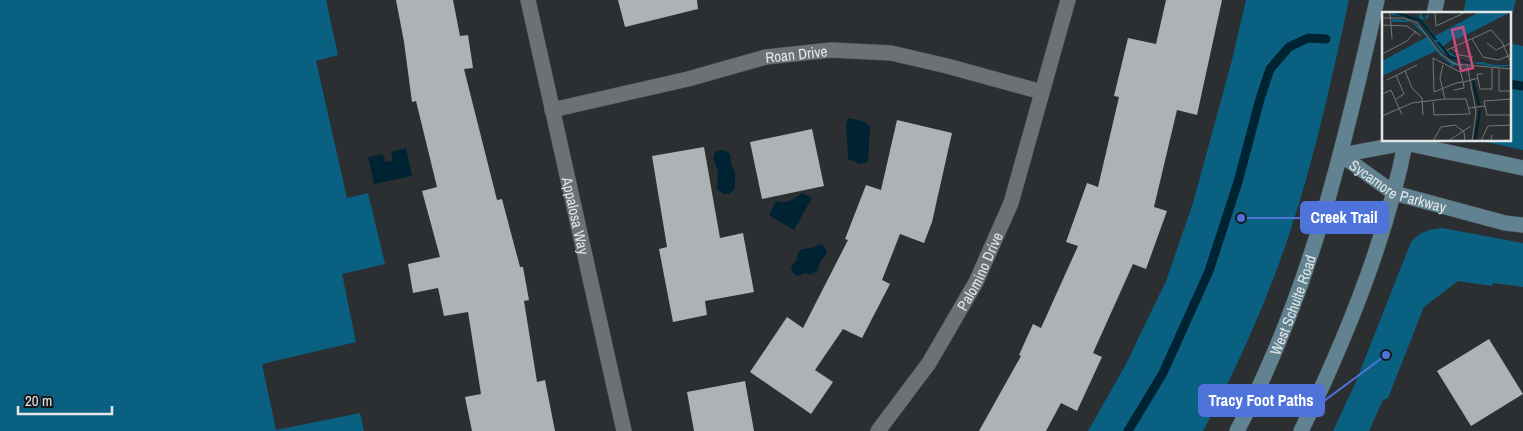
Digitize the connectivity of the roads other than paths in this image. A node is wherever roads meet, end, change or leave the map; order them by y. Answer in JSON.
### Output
{"nodes":[{"id":1,"x":528,"y":0,"type":"edge"},
{"id":2,"x":1068,"y":0,"type":"edge"},
{"id":3,"x":1377,"y":0,"type":"edge"},
{"id":4,"x":1042,"y":92,"type":"junction"},
{"id":5,"x":552,"y":110,"type":"junction"},
{"id":6,"x":1406,"y":141,"type":"edge"},
{"id":7,"x":1342,"y":155,"type":"junction"},
{"id":8,"x":1523,"y":168,"type":"edge"},
{"id":9,"x":1394,"y":193,"type":"junction"},
{"id":10,"x":1523,"y":225,"type":"edge"},
{"id":11,"x":624,"y":431,"type":"edge"},
{"id":12,"x":878,"y":431,"type":"edge"},
{"id":13,"x":1237,"y":431,"type":"edge"},
{"id":14,"x":1300,"y":431,"type":"edge"}],
"edges":[{"from":1,"to":5,"type":"street","name":"Appalosa Way"},
{"from":2,"to":4,"type":"street","name":"Palomino Drive"},
{"from":3,"to":7,"type":"main road","name":"West Schulte Road"},
{"from":4,"to":5,"type":"street","name":"Roan Drive"},
{"from":4,"to":12,"type":"street","name":"Palomino Drive"},
{"from":5,"to":11,"type":"street","name":"Appalosa Way"},
{"from":6,"to":7,"type":"main road","name":"Sycamore Parkway"},
{"from":6,"to":8,"type":"main road","name":"Sycamore Parkway"},
{"from":6,"to":9,"type":"main road"},
{"from":7,"to":9,"type":"main road","name":"Sycamore Parkway"},
{"from":7,"to":13,"type":"main road","name":"West Schulte Road"},
{"from":9,"to":10,"type":"main road","name":"Sycamore Parkway"},
{"from":9,"to":14,"type":"main road"}]}
